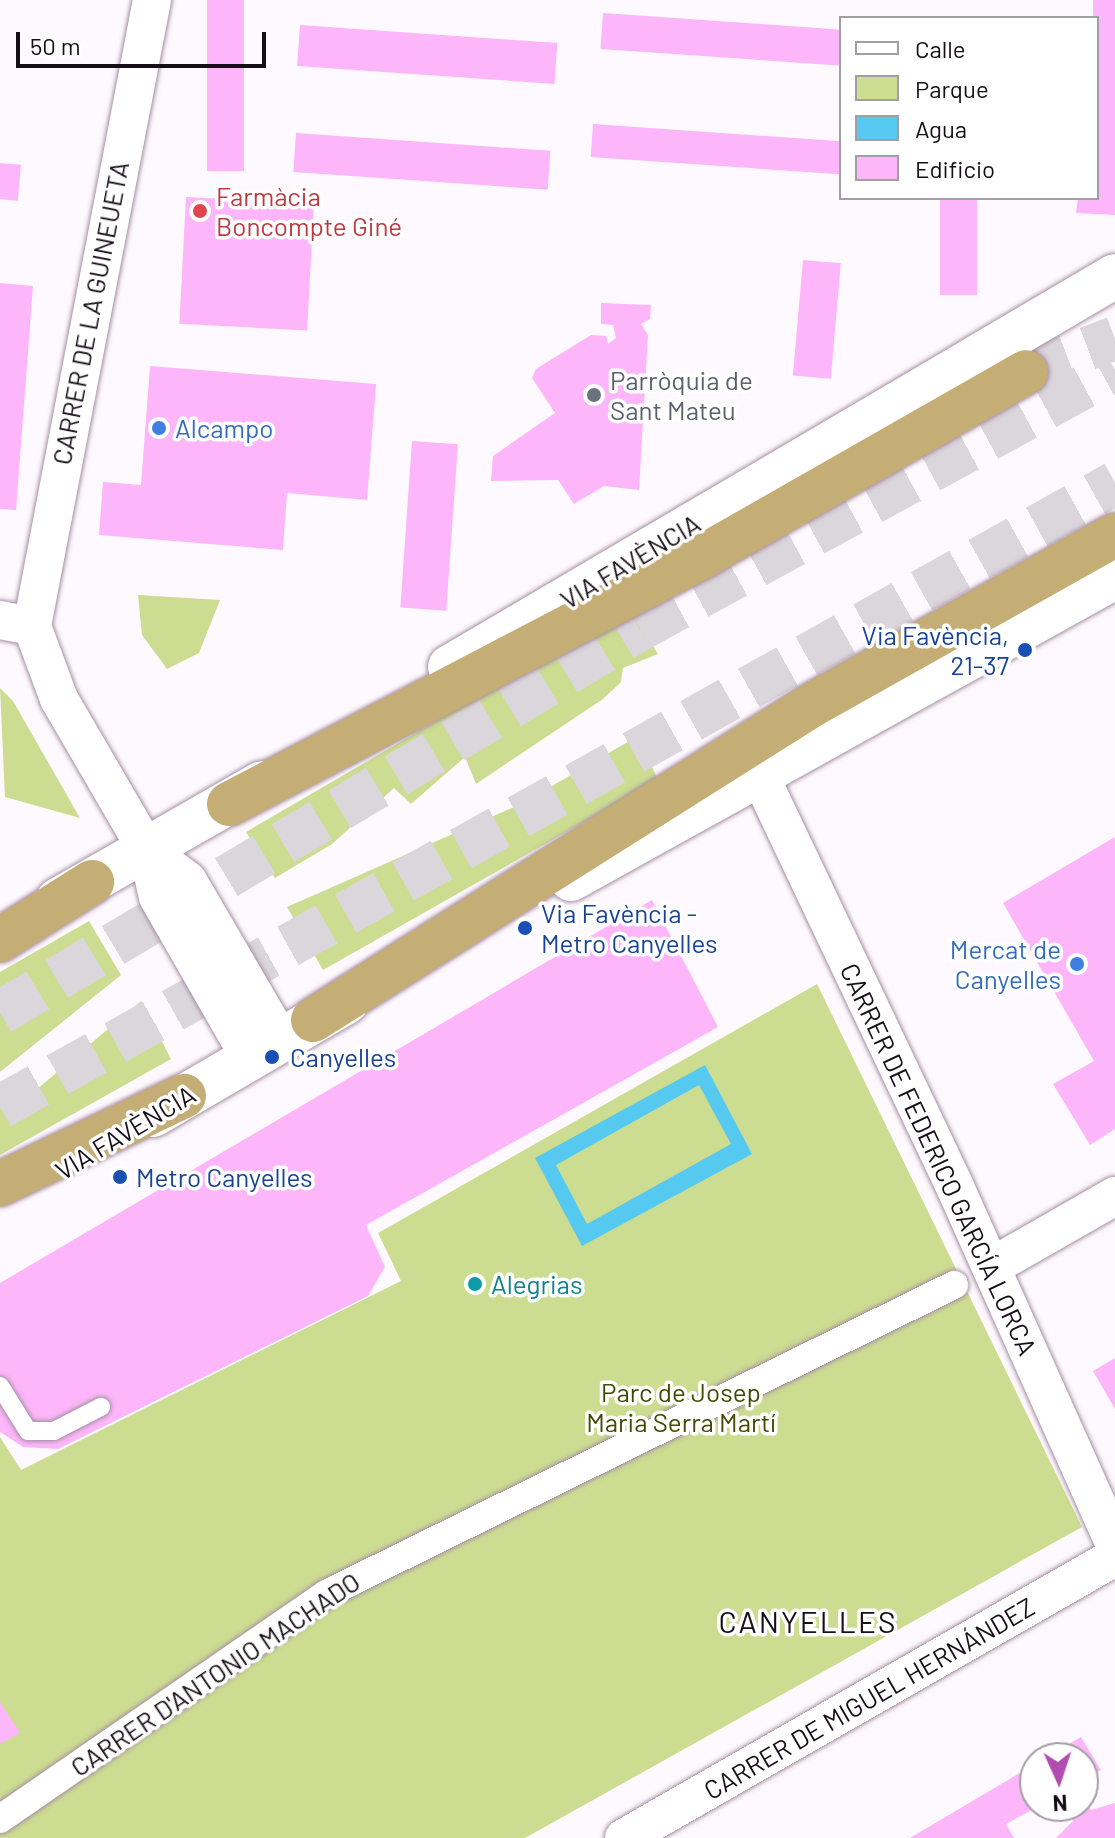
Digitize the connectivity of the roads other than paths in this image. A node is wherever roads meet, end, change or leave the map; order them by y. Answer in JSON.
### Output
{"nodes":[{"id":1,"x":152,"y":0,"type":"edge"},
{"id":2,"x":1115,"y":276,"type":"edge"},
{"id":3,"x":1026,"y":372,"type":"tunnel mouth"},
{"id":4,"x":1115,"y":535,"type":"edge"},
{"id":5,"x":1113,"y":583,"type":"edge"},
{"id":6,"x":16,"y":623,"type":"edge"},
{"id":7,"x":759,"y":774,"type":"junction"},
{"id":8,"x":229,"y":804,"type":"junction"},
{"id":9,"x":147,"y":850,"type":"junction"},
{"id":10,"x":92,"y":882,"type":"junction"},
{"id":11,"x":0,"y":932,"type":"edge"},
{"id":12,"x":0,"y":940,"type":"edge"},
{"id":13,"x":281,"y":1039,"type":"junction"},
{"id":14,"x":184,"y":1096,"type":"junction"},
{"id":15,"x":0,"y":1184,"type":"edge"},
{"id":16,"x":1115,"y":1196,"type":"edge"},
{"id":17,"x":0,"y":1207,"type":"edge"},
{"id":18,"x":991,"y":1267,"type":"junction"},
{"id":19,"x":954,"y":1285,"type":"dead end"},
{"id":20,"x":0,"y":1386,"type":"edge"},
{"id":21,"x":101,"y":1407,"type":"dead end"},
{"id":22,"x":1115,"y":1544,"type":"edge"},
{"id":23,"x":1115,"y":1557,"type":"edge"},
{"id":24,"x":0,"y":1819,"type":"edge"},
{"id":25,"x":624,"y":1838,"type":"edge"}],
"edges":[{"from":1,"to":6,"type":"street","name":"CARRER DE LA GUINEUETA"},
{"from":2,"to":8,"type":"street","name":"VIA FAVÈNCIA"},
{"from":3,"to":8,"type":"highway"},
{"from":4,"to":13,"type":"highway"},
{"from":5,"to":7,"type":"street","name":"VIA FAVÈNCIA"},
{"from":6,"to":9,"type":"street"},
{"from":7,"to":13,"type":"street","name":"VIA FAVÈNCIA"},
{"from":7,"to":18,"type":"street","name":"CARRER DE FEDERICO GARCÍA LORCA"},
{"from":8,"to":9,"type":"street","name":"VIA FAVÈNCIA"},
{"from":9,"to":10,"type":"street","name":"VIA FAVÈNCIA"},
{"from":9,"to":13,"type":"street"},
{"from":10,"to":11,"type":"street","name":"VIA FAVÈNCIA"},
{"from":10,"to":12,"type":"highway"},
{"from":13,"to":14,"type":"street","name":"VIA FAVÈNCIA"},
{"from":14,"to":15,"type":"highway"},
{"from":14,"to":17,"type":"street","name":"VIA FAVÈNCIA"},
{"from":16,"to":18,"type":"street"},
{"from":18,"to":22,"type":"street","name":"CARRER DE FEDERICO GARCÍA LORCA"},
{"from":19,"to":24,"type":"street","name":"CARRER D'ANTONIO MACHADO"},
{"from":20,"to":21,"type":"lane"},
{"from":23,"to":25,"type":"street","name":"CARRER DE MIGUEL HERNÁNDEZ"}]}
